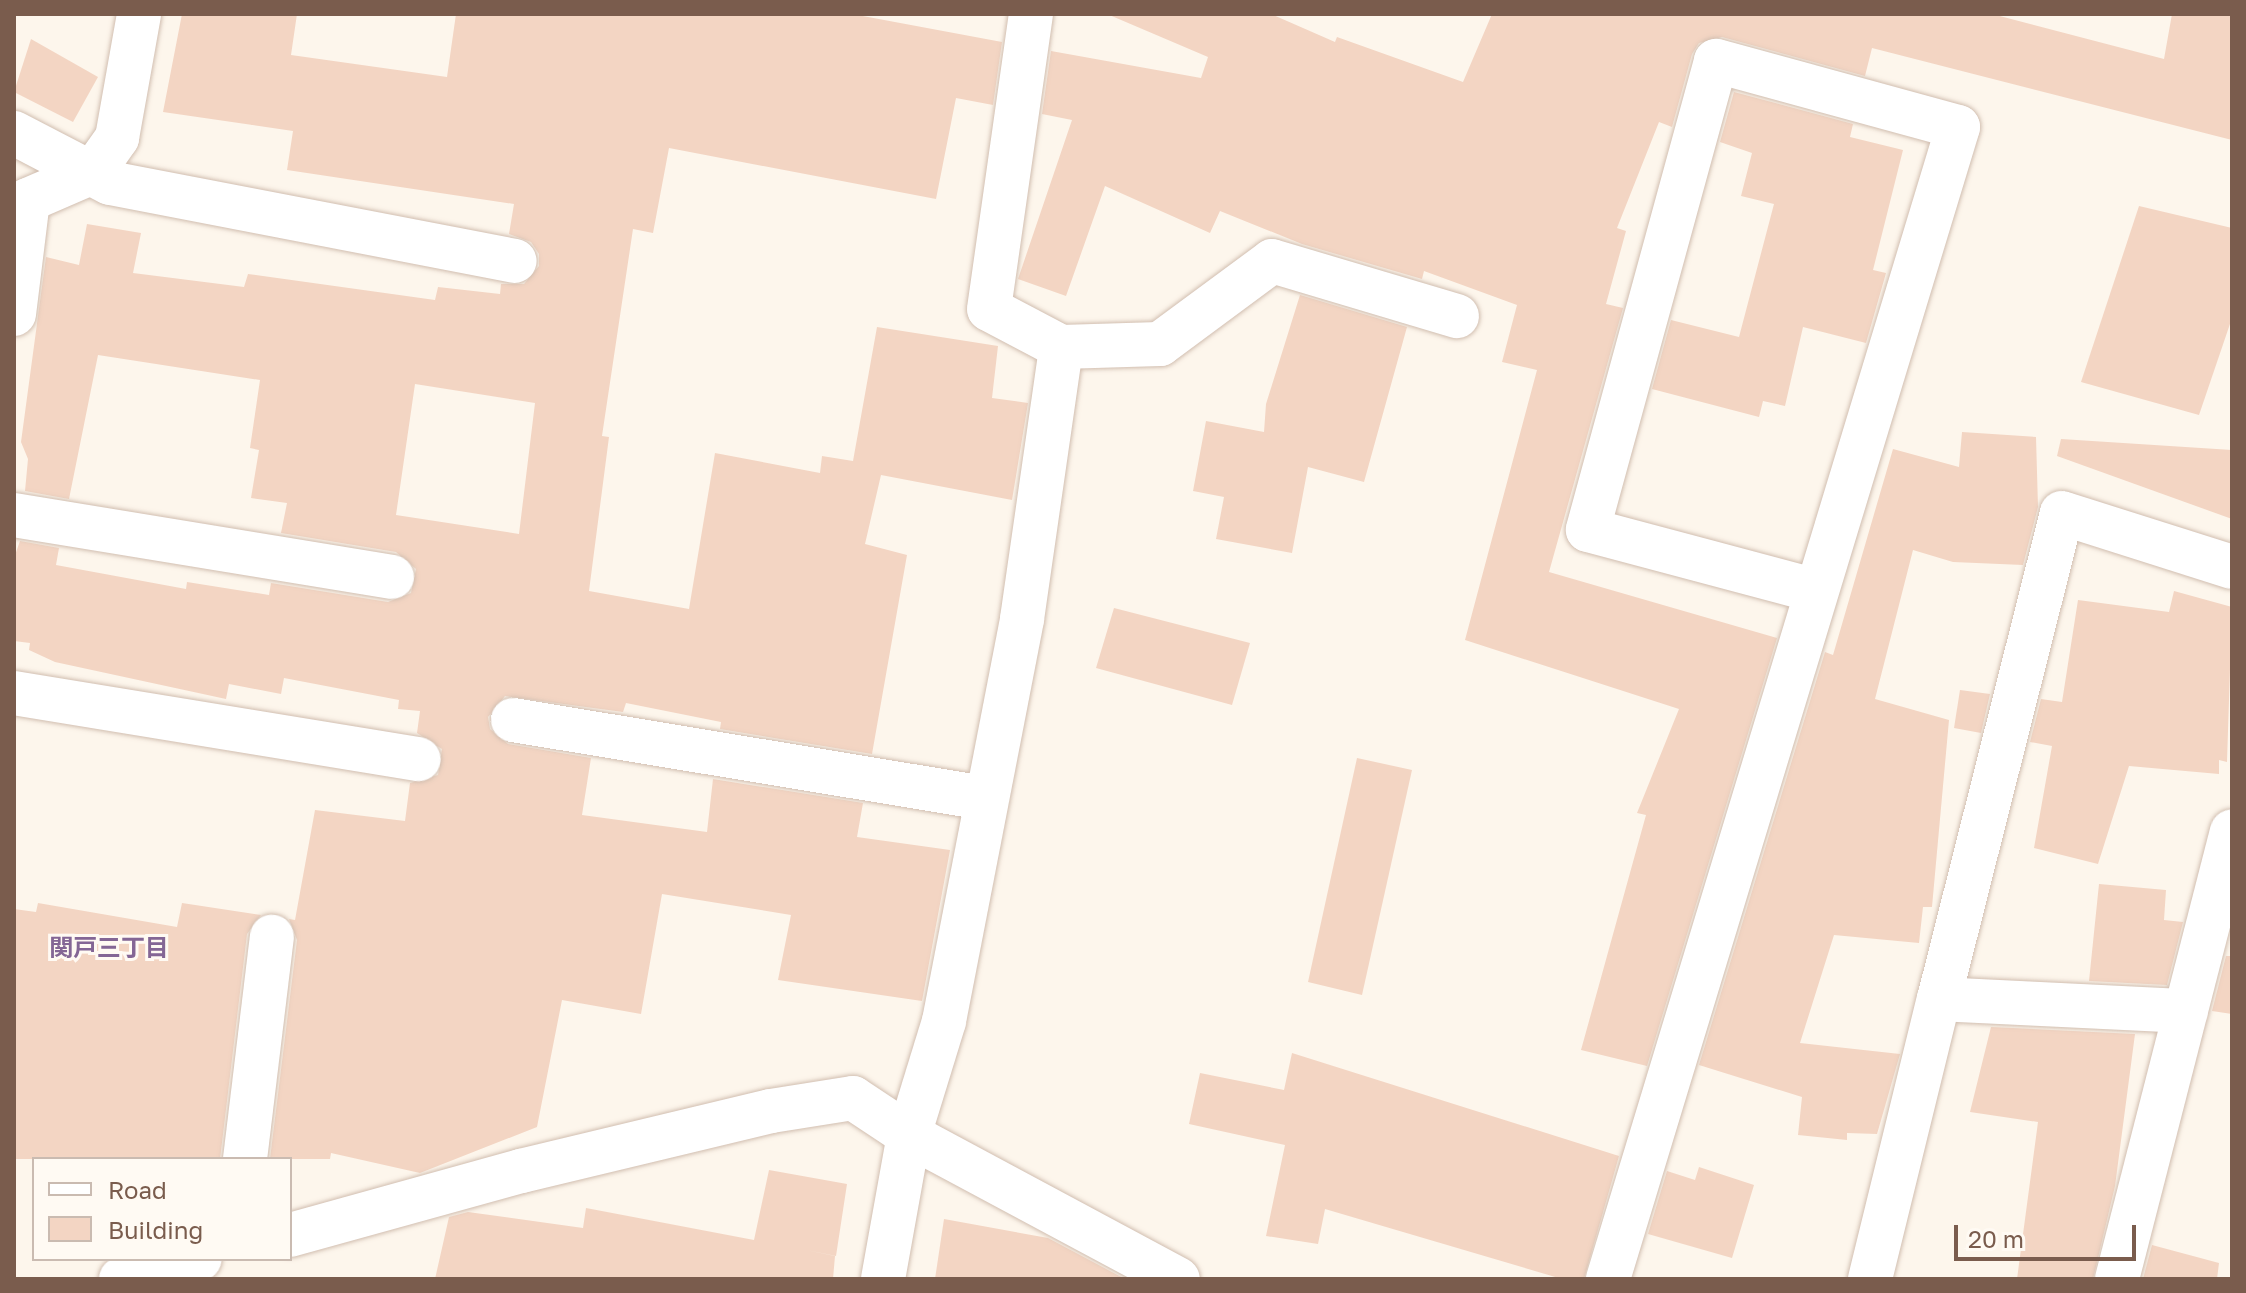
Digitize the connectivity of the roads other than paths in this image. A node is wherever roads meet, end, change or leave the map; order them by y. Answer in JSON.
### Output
{"nodes":[{"id":1,"x":139,"y":14,"type":"edge"},
{"id":2,"x":1031,"y":14,"type":"edge"},
{"id":3,"x":14,"y":133,"type":"edge"},
{"id":4,"x":93,"y":172,"type":"junction"},
{"id":5,"x":515,"y":261,"type":"dead end"},
{"id":6,"x":14,"y":314,"type":"edge"},
{"id":7,"x":1457,"y":316,"type":"dead end"},
{"id":8,"x":1061,"y":347,"type":"junction"},
{"id":9,"x":14,"y":515,"type":"edge"},
{"id":10,"x":2232,"y":567,"type":"edge"},
{"id":11,"x":392,"y":577,"type":"dead end"},
{"id":12,"x":1814,"y":590,"type":"junction"},
{"id":13,"x":14,"y":693,"type":"edge"},
{"id":14,"x":513,"y":720,"type":"dead end"},
{"id":15,"x":419,"y":759,"type":"dead end"},
{"id":16,"x":984,"y":798,"type":"junction"},
{"id":17,"x":2232,"y":832,"type":"edge"},
{"id":18,"x":272,"y":937,"type":"dead end"},
{"id":19,"x":1939,"y":999,"type":"junction"},
{"id":20,"x":2186,"y":1011,"type":"junction"},
{"id":21,"x":909,"y":1135,"type":"junction"},
{"id":22,"x":245,"y":1157,"type":"edge"},
{"id":23,"x":292,"y":1234,"type":"edge"},
{"id":24,"x":192,"y":1261,"type":"edge"},
{"id":25,"x":121,"y":1279,"type":"edge"},
{"id":26,"x":883,"y":1279,"type":"edge"},
{"id":27,"x":1178,"y":1279,"type":"edge"},
{"id":28,"x":1608,"y":1279,"type":"edge"},
{"id":29,"x":1870,"y":1279,"type":"edge"},
{"id":30,"x":2117,"y":1279,"type":"edge"}],
"edges":[{"from":1,"to":4,"type":"street"},
{"from":2,"to":8,"type":"street"},
{"from":3,"to":4,"type":"street"},
{"from":4,"to":5,"type":"street"},
{"from":4,"to":6,"type":"street"},
{"from":7,"to":8,"type":"street"},
{"from":8,"to":16,"type":"street"},
{"from":9,"to":11,"type":"street"},
{"from":10,"to":19,"type":"street"},
{"from":12,"to":12,"type":"street"},
{"from":12,"to":28,"type":"street"},
{"from":13,"to":15,"type":"street"},
{"from":14,"to":16,"type":"street"},
{"from":16,"to":21,"type":"street"},
{"from":17,"to":20,"type":"street"},
{"from":18,"to":22,"type":"street"},
{"from":19,"to":20,"type":"street"},
{"from":19,"to":29,"type":"street"},
{"from":20,"to":30,"type":"street"},
{"from":21,"to":23,"type":"street"},
{"from":21,"to":26,"type":"street"},
{"from":21,"to":27,"type":"street"},
{"from":24,"to":25,"type":"street"}]}
